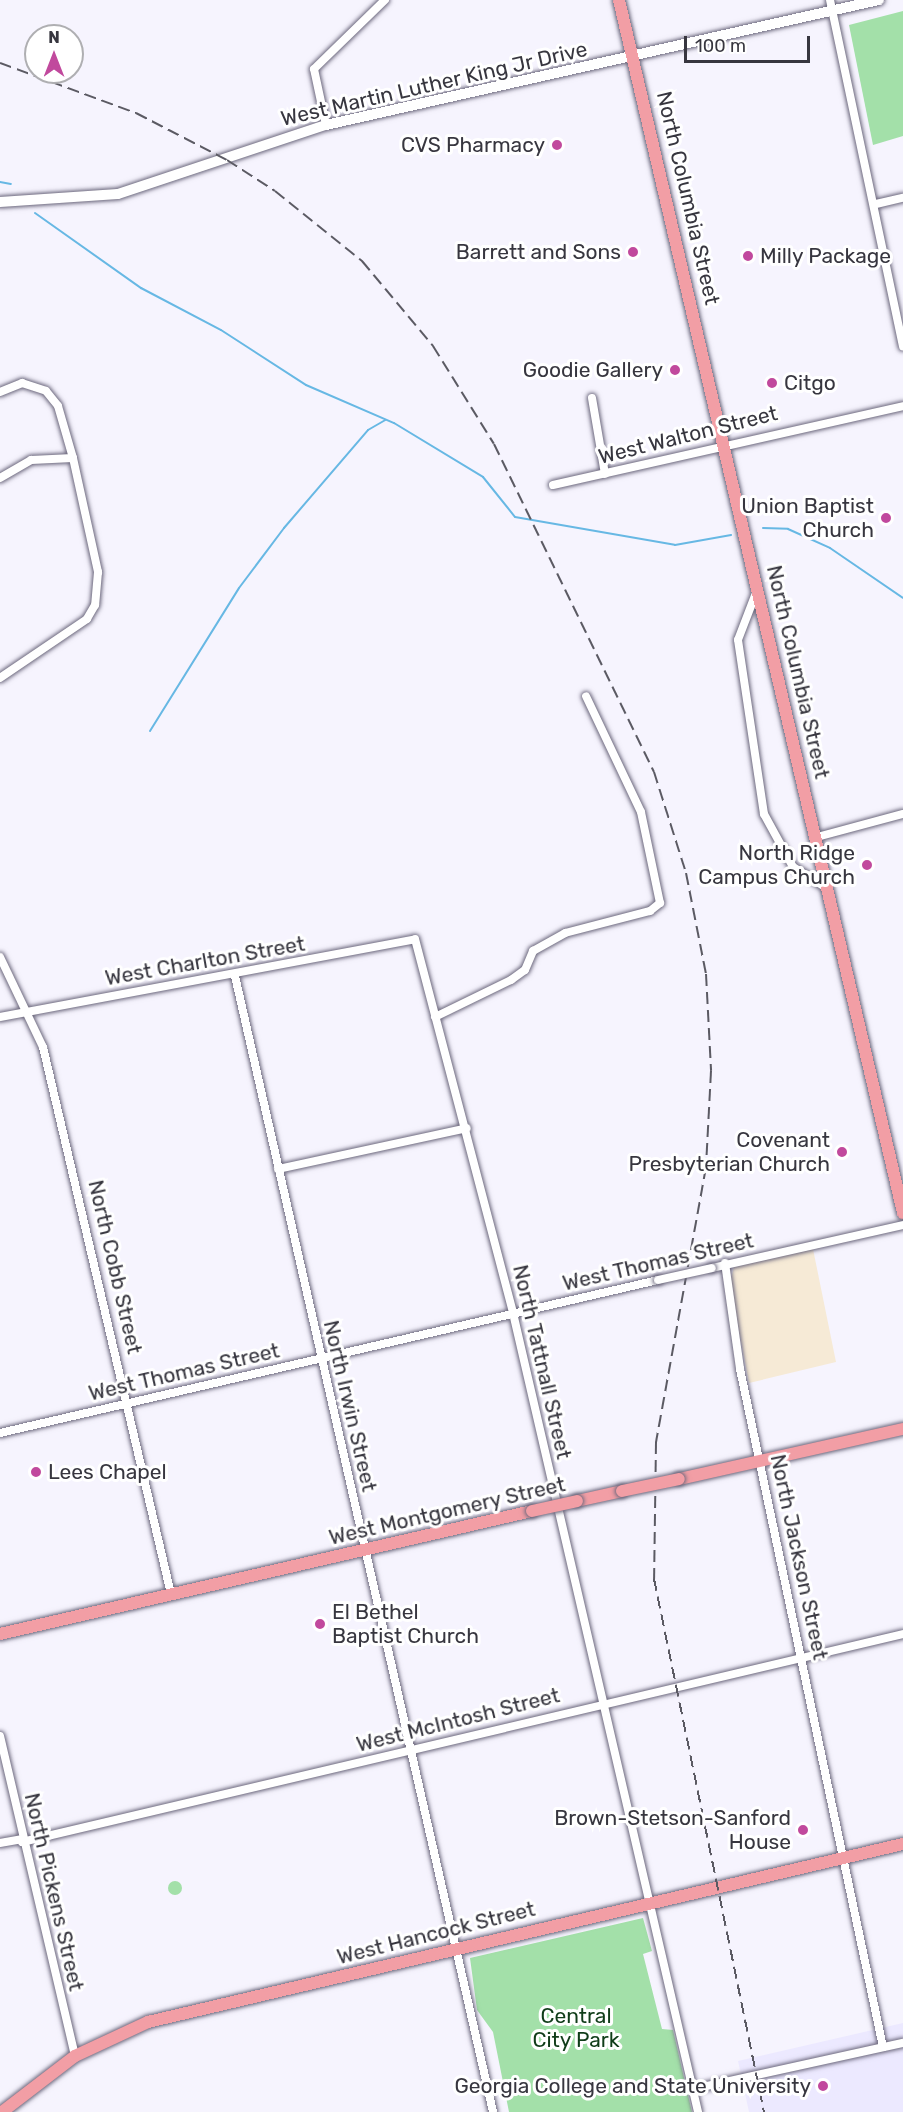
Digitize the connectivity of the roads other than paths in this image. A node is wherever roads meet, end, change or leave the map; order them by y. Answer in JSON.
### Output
{"nodes":[{"id":1,"x":385,"y":0,"type":"edge"},
{"id":2,"x":619,"y":0,"type":"edge"},
{"id":3,"x":879,"y":0,"type":"edge"},
{"id":4,"x":831,"y":6,"type":"edge"},
{"id":5,"x":635,"y":57,"type":"junction"},
{"id":6,"x":326,"y":125,"type":"junction"},
{"id":7,"x":903,"y":198,"type":"edge"},
{"id":8,"x":0,"y":202,"type":"edge"},
{"id":9,"x":876,"y":204,"type":"junction"},
{"id":10,"x":903,"y":346,"type":"edge"},
{"id":11,"x":0,"y":392,"type":"edge"},
{"id":12,"x":592,"y":398,"type":"dead end"},
{"id":13,"x":903,"y":406,"type":"edge"},
{"id":14,"x":725,"y":442,"type":"junction"},
{"id":15,"x":73,"y":458,"type":"junction"},
{"id":16,"x":605,"y":474,"type":"junction"},
{"id":17,"x":0,"y":478,"type":"edge"},
{"id":18,"x":553,"y":485,"type":"dead end"},
{"id":19,"x":759,"y":587,"type":"junction"},
{"id":20,"x":0,"y":678,"type":"edge"},
{"id":21,"x":586,"y":696,"type":"dead end"},
{"id":22,"x":903,"y":814,"type":"edge"},
{"id":23,"x":817,"y":837,"type":"junction"},
{"id":24,"x":828,"y":889,"type":"junction"},
{"id":25,"x":416,"y":939,"type":"joint"},
{"id":26,"x":0,"y":957,"type":"edge"},
{"id":27,"x":235,"y":976,"type":"junction"},
{"id":28,"x":28,"y":1011,"type":"junction"},
{"id":29,"x":0,"y":1017,"type":"edge"},
{"id":30,"x":435,"y":1017,"type":"junction"},
{"id":31,"x":467,"y":1128,"type":"junction"},
{"id":32,"x":278,"y":1169,"type":"junction"},
{"id":33,"x":903,"y":1213,"type":"edge"},
{"id":34,"x":903,"y":1225,"type":"edge"},
{"id":35,"x":725,"y":1263,"type":"junction"},
{"id":36,"x":513,"y":1313,"type":"junction"},
{"id":37,"x":321,"y":1358,"type":"junction"},
{"id":38,"x":128,"y":1405,"type":"junction"},
{"id":39,"x":903,"y":1429,"type":"edge"},
{"id":40,"x":0,"y":1433,"type":"edge"},
{"id":41,"x":759,"y":1462,"type":"junction"},
{"id":42,"x":365,"y":1550,"type":"junction"},
{"id":43,"x":171,"y":1594,"type":"junction"},
{"id":44,"x":0,"y":1634,"type":"edge"},
{"id":45,"x":903,"y":1634,"type":"edge"},
{"id":46,"x":803,"y":1657,"type":"junction"},
{"id":47,"x":603,"y":1705,"type":"junction"},
{"id":48,"x":0,"y":1736,"type":"edge"},
{"id":49,"x":411,"y":1750,"type":"junction"},
{"id":50,"x":22,"y":1840,"type":"junction"},
{"id":51,"x":0,"y":1843,"type":"edge"},
{"id":52,"x":903,"y":1844,"type":"edge"},
{"id":53,"x":845,"y":1858,"type":"junction"},
{"id":54,"x":650,"y":1901,"type":"junction"},
{"id":55,"x":458,"y":1949,"type":"junction"},
{"id":56,"x":903,"y":2043,"type":"edge"},
{"id":57,"x":883,"y":2047,"type":"junction"},
{"id":58,"x":75,"y":2056,"type":"junction"},
{"id":59,"x":693,"y":2089,"type":"junction"},
{"id":60,"x":2,"y":2112,"type":"edge"},
{"id":61,"x":493,"y":2112,"type":"edge"},
{"id":62,"x":698,"y":2112,"type":"edge"}],
"edges":[{"from":1,"to":6,"type":"street"},
{"from":2,"to":5,"type":"main road","name":"North Columbia Street"},
{"from":3,"to":4,"type":"main road","name":"West Martin Luther King Jr Drive"},
{"from":4,"to":5,"type":"main road","name":"West Martin Luther King Jr Drive"},
{"from":4,"to":9,"type":"street"},
{"from":5,"to":6,"type":"main road","name":"West Martin Luther King Jr Drive"},
{"from":5,"to":14,"type":"main road","name":"North Columbia Street"},
{"from":6,"to":8,"type":"main road","name":"West Martin Luther King Jr Drive"},
{"from":7,"to":9,"type":"street"},
{"from":9,"to":10,"type":"street"},
{"from":11,"to":15,"type":"street"},
{"from":12,"to":16,"type":"street"},
{"from":13,"to":14,"type":"street","name":"West Walton Street"},
{"from":14,"to":16,"type":"street","name":"West Walton Street"},
{"from":14,"to":19,"type":"main road","name":"North Columbia Street"},
{"from":15,"to":17,"type":"street"},
{"from":15,"to":20,"type":"street"},
{"from":16,"to":18,"type":"street","name":"West Walton Street"},
{"from":19,"to":23,"type":"main road","name":"North Columbia Street"},
{"from":19,"to":24,"type":"street"},
{"from":21,"to":30,"type":"street"},
{"from":22,"to":23,"type":"street"},
{"from":23,"to":24,"type":"main road","name":"North Columbia Street"},
{"from":24,"to":33,"type":"main road","name":"North Columbia Street"},
{"from":25,"to":27,"type":"street","name":"West Charlton Street"},
{"from":25,"to":30,"type":"street","name":"North Tattnall Street"},
{"from":26,"to":28,"type":"street","name":"North Cobb Street"},
{"from":27,"to":28,"type":"street","name":"West Charlton Street"},
{"from":27,"to":32,"type":"street","name":"North Irwin Street"},
{"from":28,"to":29,"type":"street","name":"West Charlton Street"},
{"from":28,"to":38,"type":"street","name":"North Cobb Street"},
{"from":30,"to":31,"type":"street","name":"North Tattnall Street"},
{"from":31,"to":32,"type":"street"},
{"from":31,"to":36,"type":"street","name":"North Tattnall Street"},
{"from":32,"to":37,"type":"street","name":"North Irwin Street"},
{"from":34,"to":35,"type":"street","name":"West Thomas Street"},
{"from":35,"to":36,"type":"street","name":"West Thomas Street","bridge":true},
{"from":35,"to":41,"type":"street","name":"North Jackson Street"},
{"from":36,"to":37,"type":"street","name":"West Thomas Street"},
{"from":36,"to":47,"type":"street","name":"North Tattnall Street"},
{"from":37,"to":38,"type":"street","name":"West Thomas Street"},
{"from":37,"to":42,"type":"street","name":"North Irwin Street"},
{"from":38,"to":40,"type":"street","name":"West Thomas Street"},
{"from":38,"to":43,"type":"street","name":"North Cobb Street"},
{"from":39,"to":41,"type":"main road","name":"West Montgomery Street"},
{"from":41,"to":42,"type":"main road","name":"West Montgomery Street","bridge":true},
{"from":41,"to":46,"type":"street","name":"North Jackson Street"},
{"from":42,"to":43,"type":"main road","name":"West Montgomery Street"},
{"from":42,"to":49,"type":"street","name":"North Irwin Street"},
{"from":43,"to":44,"type":"main road","name":"West Montgomery Street"},
{"from":45,"to":46,"type":"street","name":"West McIntosh Street"},
{"from":46,"to":47,"type":"street","name":"West McIntosh Street"},
{"from":46,"to":53,"type":"street","name":"North Jackson Street"},
{"from":47,"to":49,"type":"street","name":"West McIntosh Street"},
{"from":47,"to":54,"type":"street","name":"North Tattnall Street"},
{"from":48,"to":50,"type":"street","name":"North Pickens Street"},
{"from":49,"to":50,"type":"street","name":"West McIntosh Street"},
{"from":49,"to":55,"type":"street","name":"North Irwin Street"},
{"from":50,"to":51,"type":"street","name":"West McIntosh Street"},
{"from":50,"to":58,"type":"street","name":"North Pickens Street"},
{"from":52,"to":53,"type":"main road","name":"West Hancock Street"},
{"from":53,"to":54,"type":"main road","name":"West Hancock Street"},
{"from":53,"to":57,"type":"street","name":"North Jackson Street"},
{"from":54,"to":55,"type":"main road","name":"West Hancock Street"},
{"from":54,"to":59,"type":"street","name":"North Tattnall Street"},
{"from":55,"to":58,"type":"main road","name":"West Hancock Street"},
{"from":55,"to":61,"type":"street","name":"North Irwin Street"},
{"from":56,"to":57,"type":"street"},
{"from":57,"to":59,"type":"street"},
{"from":58,"to":60,"type":"main road","name":"West Hancock Street"},
{"from":59,"to":62,"type":"street","name":"North Tattnall Street"}]}
